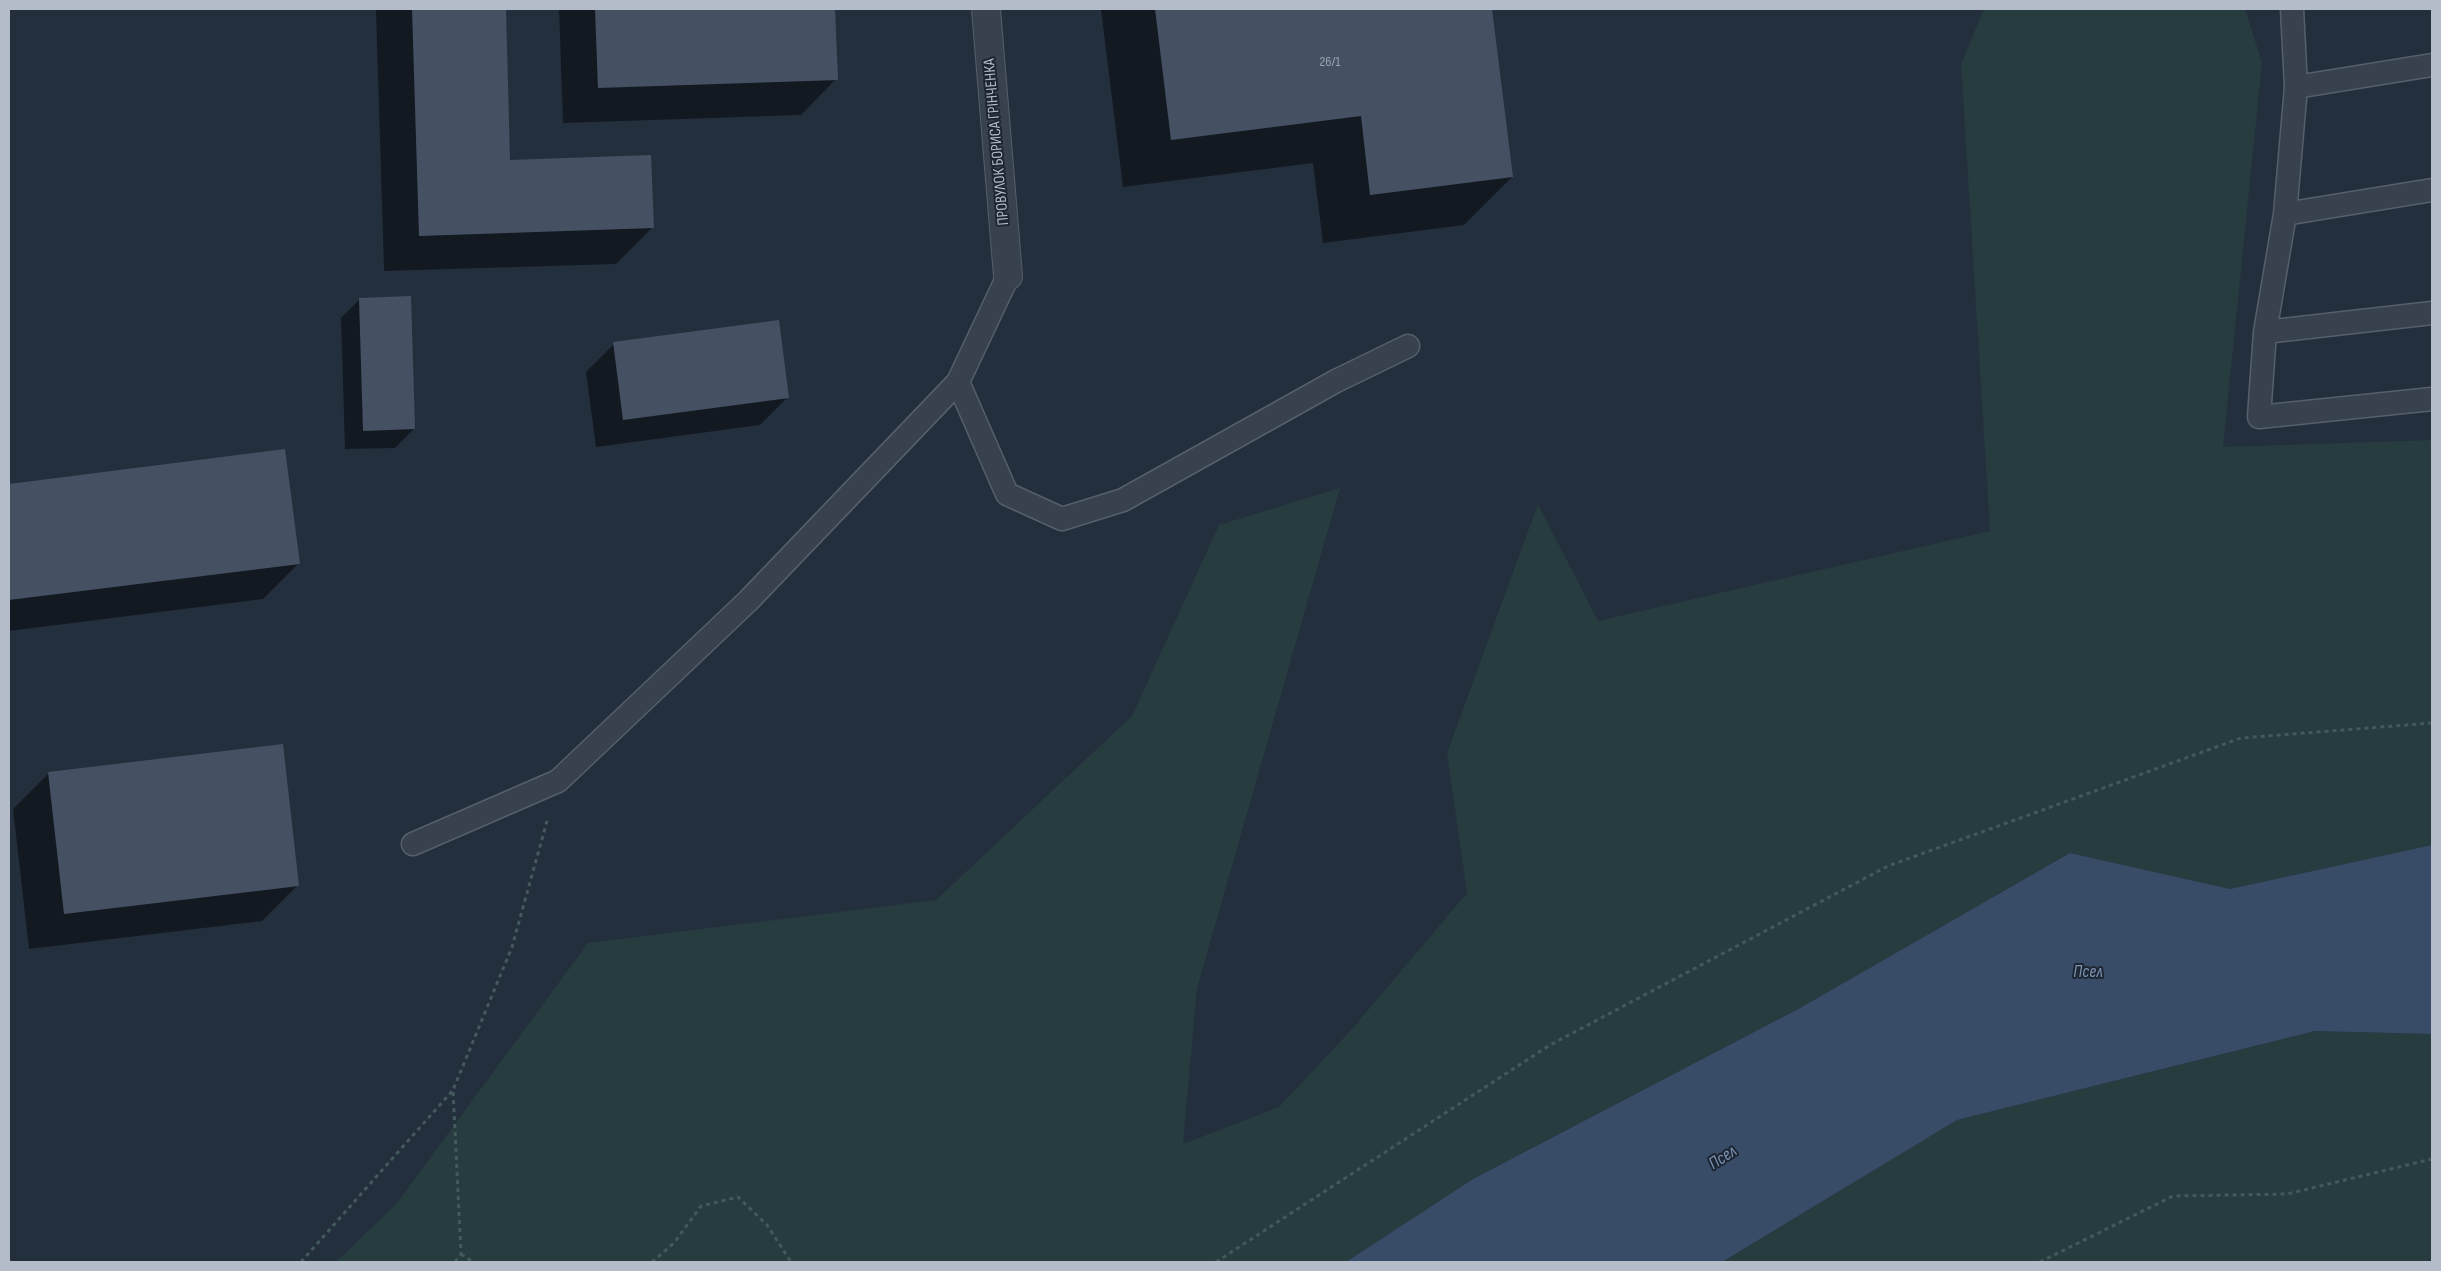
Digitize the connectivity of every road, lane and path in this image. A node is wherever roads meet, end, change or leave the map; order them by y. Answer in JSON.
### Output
{"nodes":[{"id":1,"x":986,"y":9,"type":"edge"},
{"id":2,"x":2292,"y":9,"type":"edge"},
{"id":3,"x":2432,"y":65,"type":"edge"},
{"id":4,"x":2296,"y":87,"type":"junction"},
{"id":5,"x":2432,"y":190,"type":"edge"},
{"id":6,"x":2285,"y":214,"type":"junction"},
{"id":7,"x":1008,"y":276,"type":"joint"},
{"id":8,"x":2432,"y":313,"type":"edge"},
{"id":9,"x":2265,"y":332,"type":"junction"},
{"id":10,"x":1408,"y":346,"type":"dead end"},
{"id":11,"x":958,"y":382,"type":"junction"},
{"id":12,"x":2432,"y":399,"type":"edge"},
{"id":13,"x":2432,"y":723,"type":"edge"},
{"id":14,"x":558,"y":781,"type":"junction"},
{"id":15,"x":413,"y":844,"type":"dead end"},
{"id":16,"x":453,"y":1090,"type":"junction"},
{"id":17,"x":2432,"y":1159,"type":"edge"},
{"id":18,"x":461,"y":1254,"type":"junction"},
{"id":19,"x":301,"y":1262,"type":"edge"},
{"id":20,"x":454,"y":1262,"type":"edge"},
{"id":21,"x":473,"y":1262,"type":"edge"},
{"id":22,"x":652,"y":1262,"type":"edge"},
{"id":23,"x":791,"y":1262,"type":"edge"},
{"id":24,"x":1216,"y":1262,"type":"edge"},
{"id":25,"x":2040,"y":1262,"type":"edge"}],
"edges":[{"from":1,"to":7,"type":"street","name":"ПРОВУЛОК БОРИСА ГРІНЧЕНКА"},
{"from":2,"to":4,"type":"lane"},
{"from":3,"to":4,"type":"lane"},
{"from":4,"to":6,"type":"lane"},
{"from":5,"to":6,"type":"lane"},
{"from":6,"to":9,"type":"lane"},
{"from":7,"to":11,"type":"lane"},
{"from":8,"to":9,"type":"lane"},
{"from":9,"to":12,"type":"lane"},
{"from":10,"to":11,"type":"lane"},
{"from":11,"to":14,"type":"lane"},
{"from":13,"to":24,"type":"path"},
{"from":14,"to":15,"type":"lane"},
{"from":14,"to":16,"type":"path"},
{"from":16,"to":18,"type":"path"},
{"from":16,"to":19,"type":"path"},
{"from":17,"to":25,"type":"path"},
{"from":18,"to":20,"type":"path"},
{"from":18,"to":21,"type":"path"},
{"from":22,"to":23,"type":"path"}]}
